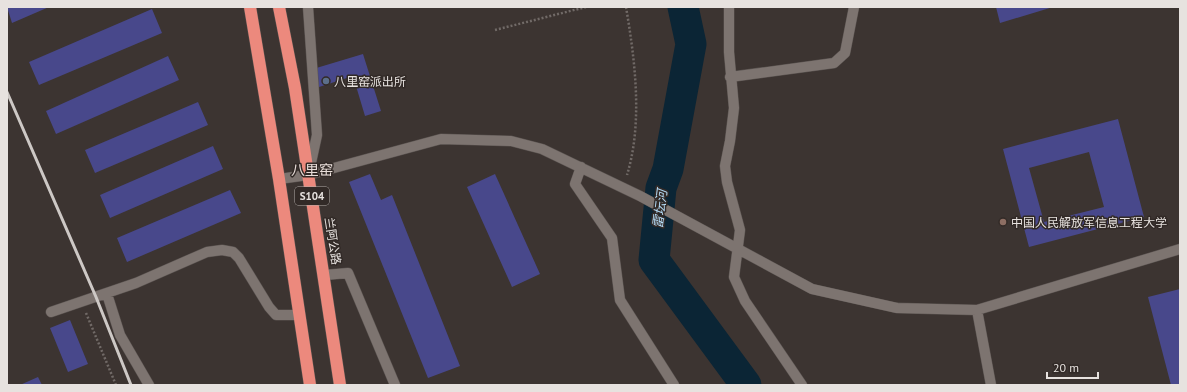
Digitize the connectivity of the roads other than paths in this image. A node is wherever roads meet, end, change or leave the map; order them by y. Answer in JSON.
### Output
{"nodes":[{"id":1,"x":250,"y":7,"type":"edge"},
{"id":2,"x":279,"y":7,"type":"edge"},
{"id":3,"x":308,"y":7,"type":"edge"},
{"id":4,"x":728,"y":7,"type":"edge"},
{"id":5,"x":854,"y":7,"type":"edge"},
{"id":6,"x":730,"y":77,"type":"junction"},
{"id":7,"x":581,"y":167,"type":"junction"},
{"id":8,"x":308,"y":176,"type":"junction"},
{"id":9,"x":279,"y":179,"type":"junction"},
{"id":10,"x":737,"y":248,"type":"junction"},
{"id":11,"x":1180,"y":249,"type":"edge"},
{"id":12,"x":325,"y":275,"type":"junction"},
{"id":13,"x":107,"y":294,"type":"junction"},
{"id":14,"x":977,"y":310,"type":"junction"},
{"id":15,"x":51,"y":312,"type":"dead end"},
{"id":16,"x":299,"y":315,"type":"junction"},
{"id":17,"x":149,"y":385,"type":"edge"},
{"id":18,"x":310,"y":385,"type":"edge"},
{"id":19,"x":340,"y":385,"type":"edge"},
{"id":20,"x":395,"y":385,"type":"edge"},
{"id":21,"x":674,"y":385,"type":"edge"},
{"id":22,"x":802,"y":385,"type":"edge"},
{"id":23,"x":992,"y":385,"type":"edge"}],
"edges":[{"from":1,"to":9,"type":"highway","number":"S104"},
{"from":2,"to":8,"type":"highway","name":"兰阿公路","number":"S104"},
{"from":3,"to":8,"type":"street"},
{"from":4,"to":6,"type":"street"},
{"from":5,"to":6,"type":"street"},
{"from":6,"to":10,"type":"street"},
{"from":7,"to":8,"type":"street"},
{"from":7,"to":10,"type":"street"},
{"from":7,"to":21,"type":"street"},
{"from":8,"to":9,"type":"street"},
{"from":8,"to":12,"type":"highway","name":"兰阿公路","number":"S104"},
{"from":9,"to":16,"type":"highway","number":"S104"},
{"from":10,"to":14,"type":"street"},
{"from":10,"to":22,"type":"street"},
{"from":11,"to":14,"type":"street"},
{"from":12,"to":19,"type":"highway","name":"兰阿公路","number":"S104"},
{"from":12,"to":20,"type":"street"},
{"from":13,"to":15,"type":"street"},
{"from":13,"to":16,"type":"street"},
{"from":13,"to":17,"type":"street"},
{"from":14,"to":23,"type":"street"},
{"from":16,"to":18,"type":"highway","number":"S104"}]}
